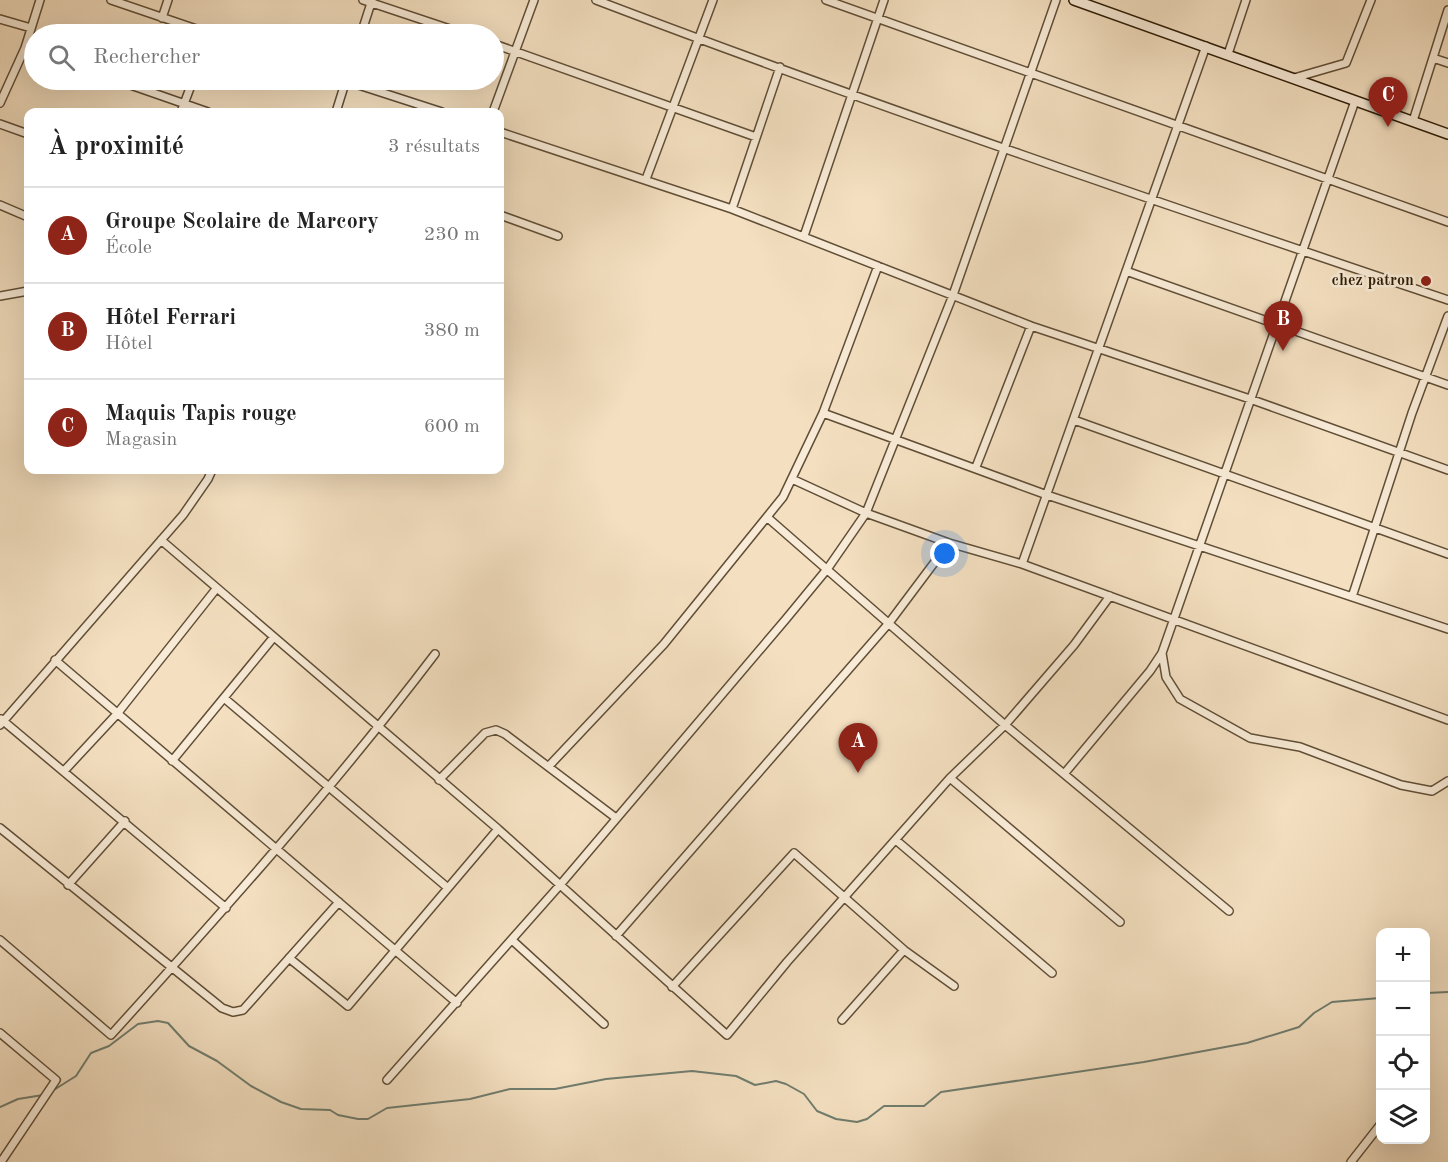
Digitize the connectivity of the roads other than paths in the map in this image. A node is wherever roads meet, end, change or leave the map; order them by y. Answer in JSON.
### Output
{"nodes":[{"id":1,"x":40,"y":0,"type":"edge"},
{"id":2,"x":111,"y":0,"type":"edge"},
{"id":3,"x":168,"y":0,"type":"edge"},
{"id":4,"x":363,"y":0,"type":"edge"},
{"id":5,"x":534,"y":0,"type":"edge"},
{"id":6,"x":596,"y":0,"type":"edge"},
{"id":7,"x":713,"y":0,"type":"edge"},
{"id":8,"x":826,"y":0,"type":"edge"},
{"id":9,"x":884,"y":0,"type":"edge"},
{"id":10,"x":1056,"y":0,"type":"edge"},
{"id":11,"x":1074,"y":0,"type":"edge"},
{"id":12,"x":1246,"y":0,"type":"edge"},
{"id":13,"x":1371,"y":0,"type":"edge"},
{"id":14,"x":371,"y":2,"type":"edge"},
{"id":15,"x":1448,"y":10,"type":"edge"},
{"id":16,"x":162,"y":18,"type":"junction"},
{"id":17,"x":877,"y":18,"type":"junction"},
{"id":18,"x":0,"y":19,"type":"edge"},
{"id":19,"x":32,"y":24,"type":"edge"},
{"id":20,"x":180,"y":24,"type":"edge"},
{"id":21,"x":363,"y":24,"type":"edge"},
{"id":22,"x":436,"y":24,"type":"edge"},
{"id":23,"x":24,"y":26,"type":"edge"},
{"id":24,"x":699,"y":39,"type":"junction"},
{"id":25,"x":1206,"y":46,"type":"junction"},
{"id":26,"x":504,"y":47,"type":"edge"},
{"id":27,"x":24,"y":50,"type":"edge"},
{"id":28,"x":515,"y":51,"type":"junction"},
{"id":29,"x":1228,"y":54,"type":"junction"},
{"id":30,"x":1433,"y":58,"type":"junction"},
{"id":31,"x":1448,"y":63,"type":"edge"},
{"id":32,"x":780,"y":67,"type":"junction"},
{"id":33,"x":1032,"y":74,"type":"junction"},
{"id":34,"x":1294,"y":78,"type":"junction"},
{"id":35,"x":504,"y":82,"type":"edge"},
{"id":36,"x":144,"y":90,"type":"edge"},
{"id":37,"x":189,"y":90,"type":"edge"},
{"id":38,"x":342,"y":90,"type":"edge"},
{"id":39,"x":375,"y":90,"type":"edge"},
{"id":40,"x":501,"y":90,"type":"edge"},
{"id":41,"x":851,"y":92,"type":"junction"},
{"id":42,"x":1355,"y":101,"type":"junction"},
{"id":43,"x":0,"y":103,"type":"edge"},
{"id":44,"x":184,"y":104,"type":"junction"},
{"id":45,"x":182,"y":108,"type":"edge"},
{"id":46,"x":196,"y":108,"type":"edge"},
{"id":47,"x":337,"y":108,"type":"edge"},
{"id":48,"x":430,"y":108,"type":"edge"},
{"id":49,"x":494,"y":108,"type":"edge"},
{"id":50,"x":673,"y":108,"type":"junction"},
{"id":51,"x":1413,"y":121,"type":"junction"},
{"id":52,"x":0,"y":124,"type":"edge"},
{"id":53,"x":1177,"y":126,"type":"junction"},
{"id":54,"x":24,"y":133,"type":"edge"},
{"id":55,"x":504,"y":133,"type":"edge"},
{"id":56,"x":1448,"y":134,"type":"edge"},
{"id":57,"x":756,"y":137,"type":"junction"},
{"id":58,"x":1005,"y":147,"type":"junction"},
{"id":59,"x":646,"y":179,"type":"junction"},
{"id":60,"x":1328,"y":180,"type":"junction"},
{"id":61,"x":1150,"y":199,"type":"junction"},
{"id":62,"x":0,"y":205,"type":"edge"},
{"id":63,"x":732,"y":209,"type":"junction"},
{"id":64,"x":24,"y":215,"type":"edge"},
{"id":65,"x":504,"y":216,"type":"edge"},
{"id":66,"x":1448,"y":222,"type":"edge"},
{"id":67,"x":558,"y":236,"type":"dead end"},
{"id":68,"x":804,"y":236,"type":"junction"},
{"id":69,"x":1304,"y":252,"type":"junction"},
{"id":70,"x":878,"y":266,"type":"junction"},
{"id":71,"x":1126,"y":270,"type":"junction"},
{"id":72,"x":24,"y":292,"type":"edge"},
{"id":73,"x":953,"y":295,"type":"junction"},
{"id":74,"x":0,"y":296,"type":"edge"},
{"id":75,"x":1448,"y":300,"type":"edge"},
{"id":76,"x":1448,"y":316,"type":"edge"},
{"id":77,"x":1278,"y":322,"type":"junction"},
{"id":78,"x":1031,"y":326,"type":"junction"},
{"id":79,"x":1099,"y":347,"type":"junction"},
{"id":80,"x":1425,"y":377,"type":"junction"},
{"id":81,"x":1448,"y":385,"type":"edge"},
{"id":82,"x":1250,"y":399,"type":"junction"},
{"id":83,"x":823,"y":413,"type":"junction"},
{"id":84,"x":1074,"y":420,"type":"junction"},
{"id":85,"x":894,"y":437,"type":"junction"},
{"id":86,"x":1400,"y":453,"type":"junction"},
{"id":87,"x":976,"y":467,"type":"junction"},
{"id":88,"x":1448,"y":470,"type":"edge"},
{"id":89,"x":210,"y":474,"type":"edge"},
{"id":90,"x":1224,"y":475,"type":"junction"},
{"id":91,"x":792,"y":479,"type":"junction"},
{"id":92,"x":1047,"y":495,"type":"junction"},
{"id":93,"x":866,"y":513,"type":"junction"},
{"id":94,"x":768,"y":518,"type":"junction"},
{"id":95,"x":1374,"y":529,"type":"junction"},
{"id":96,"x":161,"y":540,"type":"junction"},
{"id":97,"x":949,"y":543,"type":"junction"},
{"id":98,"x":1199,"y":547,"type":"junction"},
{"id":99,"x":1448,"y":554,"type":"edge"},
{"id":100,"x":1022,"y":564,"type":"junction"},
{"id":101,"x":828,"y":568,"type":"junction"},
{"id":102,"x":216,"y":589,"type":"junction"},
{"id":103,"x":1110,"y":596,"type":"junction"},
{"id":104,"x":1352,"y":597,"type":"junction"},
{"id":105,"x":1173,"y":620,"type":"junction"},
{"id":106,"x":889,"y":623,"type":"junction"},
{"id":107,"x":1448,"y":629,"type":"edge"},
{"id":108,"x":273,"y":638,"type":"junction"},
{"id":109,"x":1162,"y":653,"type":"junction"},
{"id":110,"x":435,"y":654,"type":"dead end"},
{"id":111,"x":55,"y":660,"type":"junction"},
{"id":112,"x":224,"y":698,"type":"junction"},
{"id":113,"x":117,"y":714,"type":"junction"},
{"id":114,"x":1448,"y":720,"type":"edge"},
{"id":115,"x":1,"y":722,"type":"edge"},
{"id":116,"x":1005,"y":725,"type":"junction"},
{"id":117,"x":378,"y":729,"type":"junction"},
{"id":118,"x":172,"y":761,"type":"junction"},
{"id":119,"x":549,"y":766,"type":"junction"},
{"id":120,"x":64,"y":771,"type":"junction"},
{"id":121,"x":1064,"y":774,"type":"junction"},
{"id":122,"x":951,"y":778,"type":"junction"},
{"id":123,"x":439,"y":780,"type":"junction"},
{"id":124,"x":1448,"y":781,"type":"edge"},
{"id":125,"x":329,"y":788,"type":"junction"},
{"id":126,"x":616,"y":818,"type":"junction"},
{"id":127,"x":125,"y":821,"type":"junction"},
{"id":128,"x":0,"y":828,"type":"edge"},
{"id":129,"x":498,"y":829,"type":"junction"},
{"id":130,"x":897,"y":841,"type":"junction"},
{"id":131,"x":276,"y":848,"type":"junction"},
{"id":132,"x":68,"y":885,"type":"junction"},
{"id":133,"x":560,"y":885,"type":"junction"},
{"id":134,"x":447,"y":888,"type":"junction"},
{"id":135,"x":846,"y":897,"type":"junction"},
{"id":136,"x":339,"y":902,"type":"junction"},
{"id":137,"x":226,"y":908,"type":"junction"},
{"id":138,"x":1229,"y":911,"type":"dead end"},
{"id":139,"x":1120,"y":922,"type":"dead end"},
{"id":140,"x":616,"y":936,"type":"junction"},
{"id":141,"x":0,"y":940,"type":"edge"},
{"id":142,"x":512,"y":940,"type":"junction"},
{"id":143,"x":904,"y":950,"type":"junction"},
{"id":144,"x":396,"y":951,"type":"junction"},
{"id":145,"x":289,"y":958,"type":"junction"},
{"id":146,"x":171,"y":968,"type":"junction"},
{"id":147,"x":1052,"y":973,"type":"dead end"},
{"id":148,"x":954,"y":986,"type":"dead end"},
{"id":149,"x":672,"y":987,"type":"junction"},
{"id":150,"x":457,"y":1003,"type":"junction"},
{"id":151,"x":842,"y":1020,"type":"dead end"},
{"id":152,"x":604,"y":1024,"type":"dead end"},
{"id":153,"x":0,"y":1033,"type":"edge"},
{"id":154,"x":387,"y":1080,"type":"dead end"},
{"id":155,"x":1376,"y":1130,"type":"edge"},
{"id":156,"x":1,"y":1162,"type":"edge"},
{"id":157,"x":1351,"y":1162,"type":"edge"}],
"edges":[{"from":1,"to":19,"type":"street"},
{"from":2,"to":16,"type":"street"},
{"from":3,"to":16,"type":"street"},
{"from":4,"to":14,"type":"street"},
{"from":5,"to":28,"type":"street"},
{"from":6,"to":24,"type":"street"},
{"from":7,"to":24,"type":"street"},
{"from":8,"to":17,"type":"street"},
{"from":9,"to":17,"type":"street"},
{"from":10,"to":33,"type":"street"},
{"from":11,"to":25,"type":"street"},
{"from":12,"to":29,"type":"street"},
{"from":13,"to":34,"type":"street"},
{"from":14,"to":21,"type":"street"},
{"from":14,"to":22,"type":"street"},
{"from":15,"to":30,"type":"street"},
{"from":16,"to":20,"type":"street"},
{"from":17,"to":33,"type":"street"},
{"from":17,"to":41,"type":"street"},
{"from":18,"to":23,"type":"street"},
{"from":24,"to":32,"type":"street"},
{"from":24,"to":50,"type":"street"},
{"from":25,"to":29,"type":"street"},
{"from":25,"to":53,"type":"street"},
{"from":26,"to":28,"type":"street"},
{"from":27,"to":43,"type":"street"},
{"from":28,"to":35,"type":"street"},
{"from":28,"to":50,"type":"street"},
{"from":29,"to":34,"type":"street"},
{"from":30,"to":31,"type":"street"},
{"from":30,"to":51,"type":"street"},
{"from":32,"to":41,"type":"street"},
{"from":32,"to":57,"type":"street"},
{"from":33,"to":53,"type":"street"},
{"from":33,"to":58,"type":"street"},
{"from":34,"to":42,"type":"street"},
{"from":36,"to":44,"type":"street"},
{"from":37,"to":44,"type":"street"},
{"from":38,"to":47,"type":"street"},
{"from":39,"to":48,"type":"street"},
{"from":40,"to":49,"type":"street"},
{"from":41,"to":58,"type":"street"},
{"from":41,"to":68,"type":"street"},
{"from":42,"to":51,"type":"street"},
{"from":42,"to":60,"type":"street"},
{"from":44,"to":45,"type":"street"},
{"from":44,"to":46,"type":"street"},
{"from":50,"to":57,"type":"street"},
{"from":50,"to":59,"type":"street"},
{"from":51,"to":56,"type":"street"},
{"from":52,"to":54,"type":"street"},
{"from":53,"to":60,"type":"street"},
{"from":53,"to":61,"type":"street"},
{"from":55,"to":59,"type":"street"},
{"from":57,"to":63,"type":"street"},
{"from":58,"to":61,"type":"street"},
{"from":58,"to":73,"type":"street"},
{"from":59,"to":63,"type":"street"},
{"from":60,"to":66,"type":"street"},
{"from":60,"to":69,"type":"street"},
{"from":61,"to":69,"type":"street"},
{"from":61,"to":71,"type":"street"},
{"from":62,"to":64,"type":"street"},
{"from":63,"to":68,"type":"street"},
{"from":65,"to":67,"type":"street"},
{"from":68,"to":70,"type":"street"},
{"from":69,"to":75,"type":"street"},
{"from":69,"to":77,"type":"street"},
{"from":70,"to":73,"type":"street"},
{"from":70,"to":83,"type":"street"},
{"from":71,"to":77,"type":"street"},
{"from":71,"to":79,"type":"street"},
{"from":72,"to":74,"type":"street"},
{"from":73,"to":78,"type":"street"},
{"from":73,"to":85,"type":"street"},
{"from":76,"to":80,"type":"street"},
{"from":77,"to":80,"type":"street"},
{"from":77,"to":82,"type":"street"},
{"from":78,"to":79,"type":"street"},
{"from":78,"to":87,"type":"street"},
{"from":79,"to":82,"type":"street"},
{"from":79,"to":84,"type":"street"},
{"from":80,"to":81,"type":"street"},
{"from":80,"to":86,"type":"street"},
{"from":82,"to":86,"type":"street"},
{"from":82,"to":90,"type":"street"},
{"from":83,"to":85,"type":"street"},
{"from":83,"to":91,"type":"street"},
{"from":84,"to":90,"type":"street"},
{"from":84,"to":92,"type":"street"},
{"from":85,"to":87,"type":"street"},
{"from":85,"to":93,"type":"street"},
{"from":86,"to":88,"type":"street"},
{"from":86,"to":95,"type":"street"},
{"from":87,"to":92,"type":"street"},
{"from":89,"to":96,"type":"street"},
{"from":90,"to":95,"type":"street"},
{"from":90,"to":98,"type":"street"},
{"from":91,"to":93,"type":"street"},
{"from":91,"to":94,"type":"street"},
{"from":92,"to":98,"type":"street"},
{"from":92,"to":100,"type":"street"},
{"from":93,"to":97,"type":"street"},
{"from":93,"to":101,"type":"street"},
{"from":94,"to":101,"type":"street"},
{"from":94,"to":119,"type":"street"},
{"from":95,"to":99,"type":"street"},
{"from":95,"to":104,"type":"street"},
{"from":96,"to":102,"type":"street"},
{"from":96,"to":111,"type":"street"},
{"from":97,"to":100,"type":"street"},
{"from":97,"to":106,"type":"street"},
{"from":98,"to":104,"type":"street"},
{"from":98,"to":105,"type":"street"},
{"from":100,"to":103,"type":"street"},
{"from":101,"to":106,"type":"street"},
{"from":101,"to":126,"type":"street"},
{"from":102,"to":108,"type":"street"},
{"from":102,"to":113,"type":"street"},
{"from":103,"to":105,"type":"street"},
{"from":103,"to":116,"type":"street"},
{"from":104,"to":107,"type":"street"},
{"from":105,"to":109,"type":"street"},
{"from":105,"to":114,"type":"street"},
{"from":106,"to":116,"type":"street"},
{"from":106,"to":140,"type":"street"},
{"from":108,"to":112,"type":"street"},
{"from":108,"to":117,"type":"street"},
{"from":109,"to":121,"type":"street"},
{"from":109,"to":124,"type":"street"},
{"from":110,"to":117,"type":"street"},
{"from":111,"to":113,"type":"street"},
{"from":111,"to":115,"type":"street"},
{"from":112,"to":118,"type":"street"},
{"from":112,"to":125,"type":"street"},
{"from":113,"to":118,"type":"street"},
{"from":113,"to":120,"type":"street"},
{"from":115,"to":120,"type":"street"},
{"from":116,"to":121,"type":"street"},
{"from":116,"to":122,"type":"street"},
{"from":117,"to":123,"type":"street"},
{"from":117,"to":125,"type":"street"},
{"from":118,"to":131,"type":"street"},
{"from":119,"to":123,"type":"street"},
{"from":119,"to":126,"type":"street"},
{"from":120,"to":127,"type":"street"},
{"from":121,"to":138,"type":"street"},
{"from":122,"to":130,"type":"street"},
{"from":122,"to":139,"type":"street"},
{"from":123,"to":129,"type":"street"},
{"from":125,"to":131,"type":"street"},
{"from":125,"to":134,"type":"street"},
{"from":126,"to":133,"type":"street"},
{"from":127,"to":132,"type":"street"},
{"from":127,"to":137,"type":"street"},
{"from":128,"to":132,"type":"street"},
{"from":129,"to":133,"type":"street"},
{"from":129,"to":134,"type":"street"},
{"from":130,"to":135,"type":"street"},
{"from":130,"to":147,"type":"street"},
{"from":131,"to":136,"type":"street"},
{"from":131,"to":137,"type":"street"},
{"from":132,"to":146,"type":"street"},
{"from":133,"to":140,"type":"street"},
{"from":133,"to":142,"type":"street"},
{"from":134,"to":144,"type":"street"},
{"from":135,"to":143,"type":"street"},
{"from":135,"to":149,"type":"street"},
{"from":135,"to":149,"type":"street"},
{"from":136,"to":144,"type":"street"},
{"from":136,"to":145,"type":"street"},
{"from":137,"to":146,"type":"street"},
{"from":140,"to":149,"type":"street"},
{"from":141,"to":146,"type":"street"},
{"from":142,"to":150,"type":"street"},
{"from":142,"to":152,"type":"street"},
{"from":143,"to":148,"type":"street"},
{"from":143,"to":151,"type":"street"},
{"from":144,"to":145,"type":"street"},
{"from":144,"to":150,"type":"street"},
{"from":145,"to":146,"type":"street"},
{"from":150,"to":154,"type":"street"},
{"from":153,"to":156,"type":"street"},
{"from":155,"to":157,"type":"street"}]}
